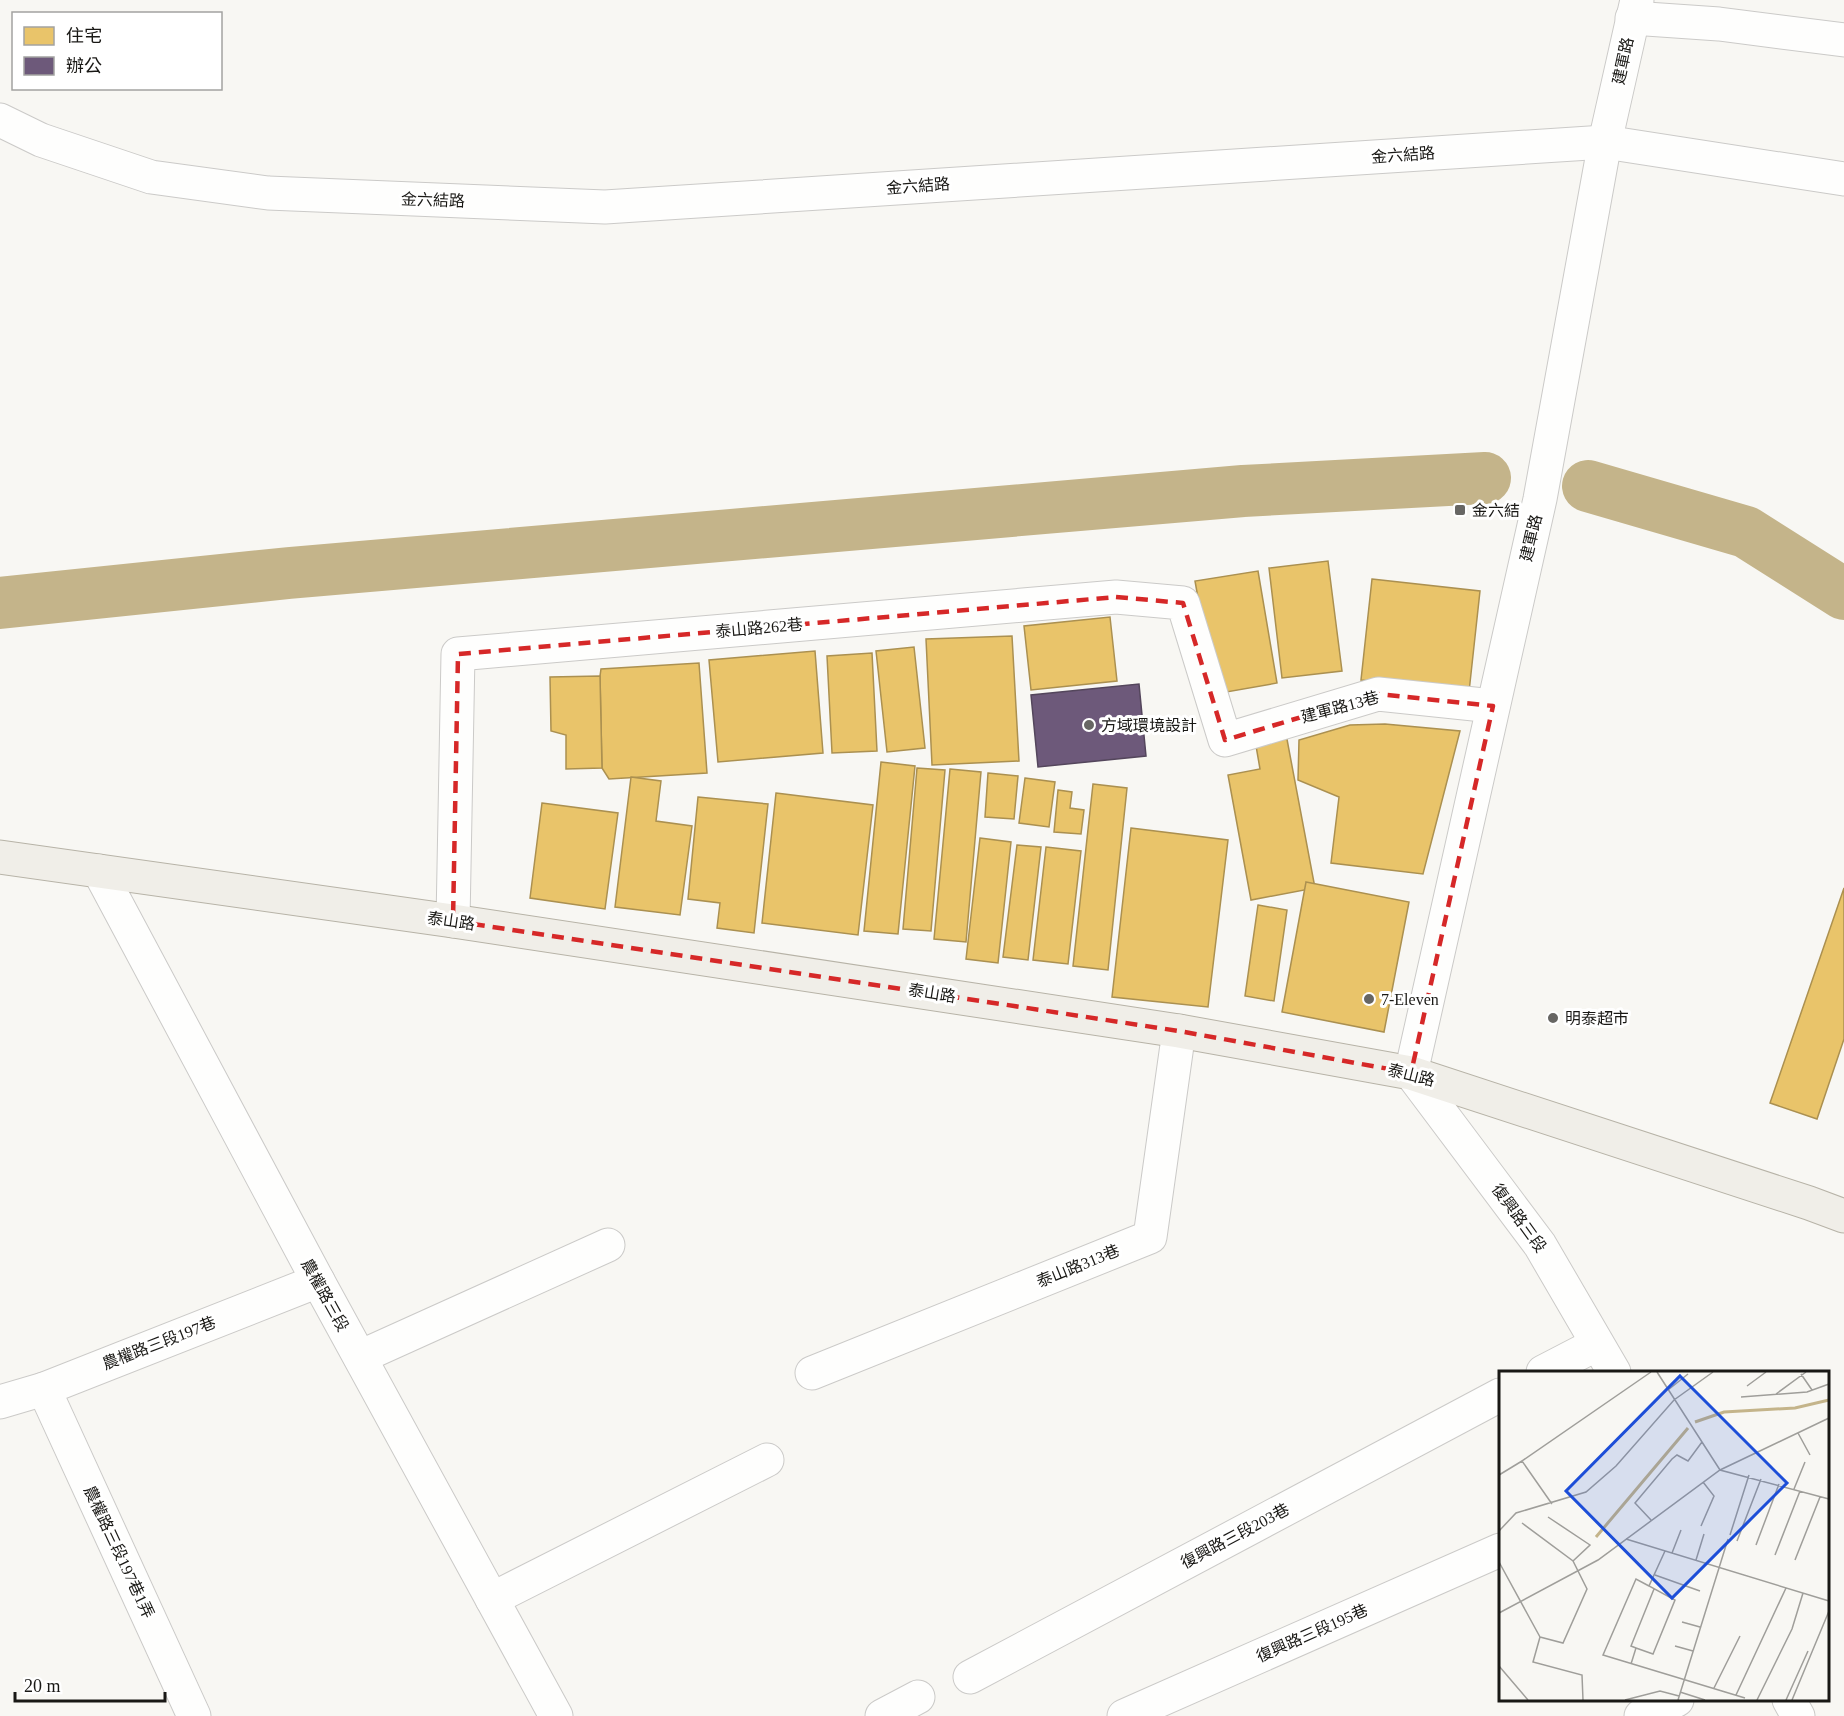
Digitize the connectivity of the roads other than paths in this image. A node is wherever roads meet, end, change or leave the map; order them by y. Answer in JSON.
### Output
{"nodes":[{"id":1,"x":1634,"y":9,"type":"edge"},
{"id":2,"x":1844,"y":39,"type":"edge"},
{"id":3,"x":0,"y":120,"type":"edge"},
{"id":4,"x":1605,"y":142,"type":"junction"},
{"id":5,"x":1844,"y":179,"type":"edge"},
{"id":6,"x":1493,"y":706,"type":"junction"},
{"id":7,"x":1226,"y":740,"type":"joint"},
{"id":8,"x":0,"y":857,"type":"edge"},
{"id":9,"x":99,"y":871,"type":"junction"},
{"id":10,"x":453,"y":921,"type":"junction"},
{"id":11,"x":1179,"y":1031,"type":"junction"},
{"id":12,"x":1411,"y":1073,"type":"junction"},
{"id":13,"x":1844,"y":1216,"type":"edge"},
{"id":14,"x":608,"y":1245,"type":"dead end"},
{"id":15,"x":318,"y":1281,"type":"junction"},
{"id":16,"x":1597,"y":1344,"type":"junction"},
{"id":17,"x":360,"y":1357,"type":"junction"},
{"id":18,"x":1545,"y":1371,"type":"edge"},
{"id":19,"x":1613,"y":1371,"type":"edge"},
{"id":20,"x":812,"y":1372,"type":"dead end"},
{"id":21,"x":44,"y":1389,"type":"junction"},
{"id":22,"x":1499,"y":1396,"type":"edge"},
{"id":23,"x":0,"y":1402,"type":"edge"},
{"id":24,"x":767,"y":1460,"type":"dead end"},
{"id":25,"x":1499,"y":1550,"type":"edge"},
{"id":26,"x":492,"y":1599,"type":"junction"},
{"id":27,"x":970,"y":1677,"type":"dead end"},
{"id":28,"x":918,"y":1697,"type":"dead end"},
{"id":29,"x":1675,"y":1701,"type":"edge"},
{"id":30,"x":1790,"y":1701,"type":"edge"},
{"id":31,"x":194,"y":1716,"type":"edge"},
{"id":32,"x":556,"y":1716,"type":"edge"},
{"id":33,"x":882,"y":1716,"type":"edge"},
{"id":34,"x":1124,"y":1716,"type":"edge"},
{"id":35,"x":1641,"y":1716,"type":"edge"},
{"id":36,"x":1798,"y":1716,"type":"edge"}],
"edges":[{"from":1,"to":2,"type":"street"},
{"from":1,"to":4,"type":"street","name":"建軍路"},
{"from":3,"to":4,"type":"street","name":"金六結路"},
{"from":4,"to":5,"type":"street","name":"金六結路"},
{"from":4,"to":6,"type":"street","name":"建軍路"},
{"from":6,"to":7,"type":"street","name":"建軍路13巷"},
{"from":6,"to":12,"type":"street","name":"建軍路"},
{"from":7,"to":10,"type":"street","name":"泰山路262巷"},
{"from":8,"to":9,"type":"main road","name":"泰山路"},
{"from":9,"to":10,"type":"main road","name":"泰山路"},
{"from":9,"to":15,"type":"street","name":"農權路三段"},
{"from":10,"to":11,"type":"main road","name":"泰山路"},
{"from":11,"to":12,"type":"main road","name":"泰山路"},
{"from":11,"to":20,"type":"street","name":"泰山路313巷"},
{"from":12,"to":13,"type":"main road","name":"泰山路"},
{"from":12,"to":16,"type":"street","name":"復興路三段"},
{"from":14,"to":17,"type":"street"},
{"from":15,"to":17,"type":"street","name":"農權路三段"},
{"from":15,"to":21,"type":"street","name":"農權路三段197巷"},
{"from":16,"to":18,"type":"street"},
{"from":16,"to":19,"type":"street","name":"復興路三段"},
{"from":17,"to":26,"type":"street","name":"農權路三段"},
{"from":21,"to":23,"type":"street","name":"農權路三段197巷"},
{"from":21,"to":31,"type":"street","name":"農權路三段197巷1弄"},
{"from":22,"to":27,"type":"street","name":"復興路三段203巷"},
{"from":24,"to":26,"type":"street"},
{"from":25,"to":34,"type":"street","name":"復興路三段195巷"},
{"from":26,"to":32,"type":"street","name":"農權路三段"},
{"from":28,"to":33,"type":"street"},
{"from":29,"to":35,"type":"street"},
{"from":30,"to":36,"type":"street"}]}
